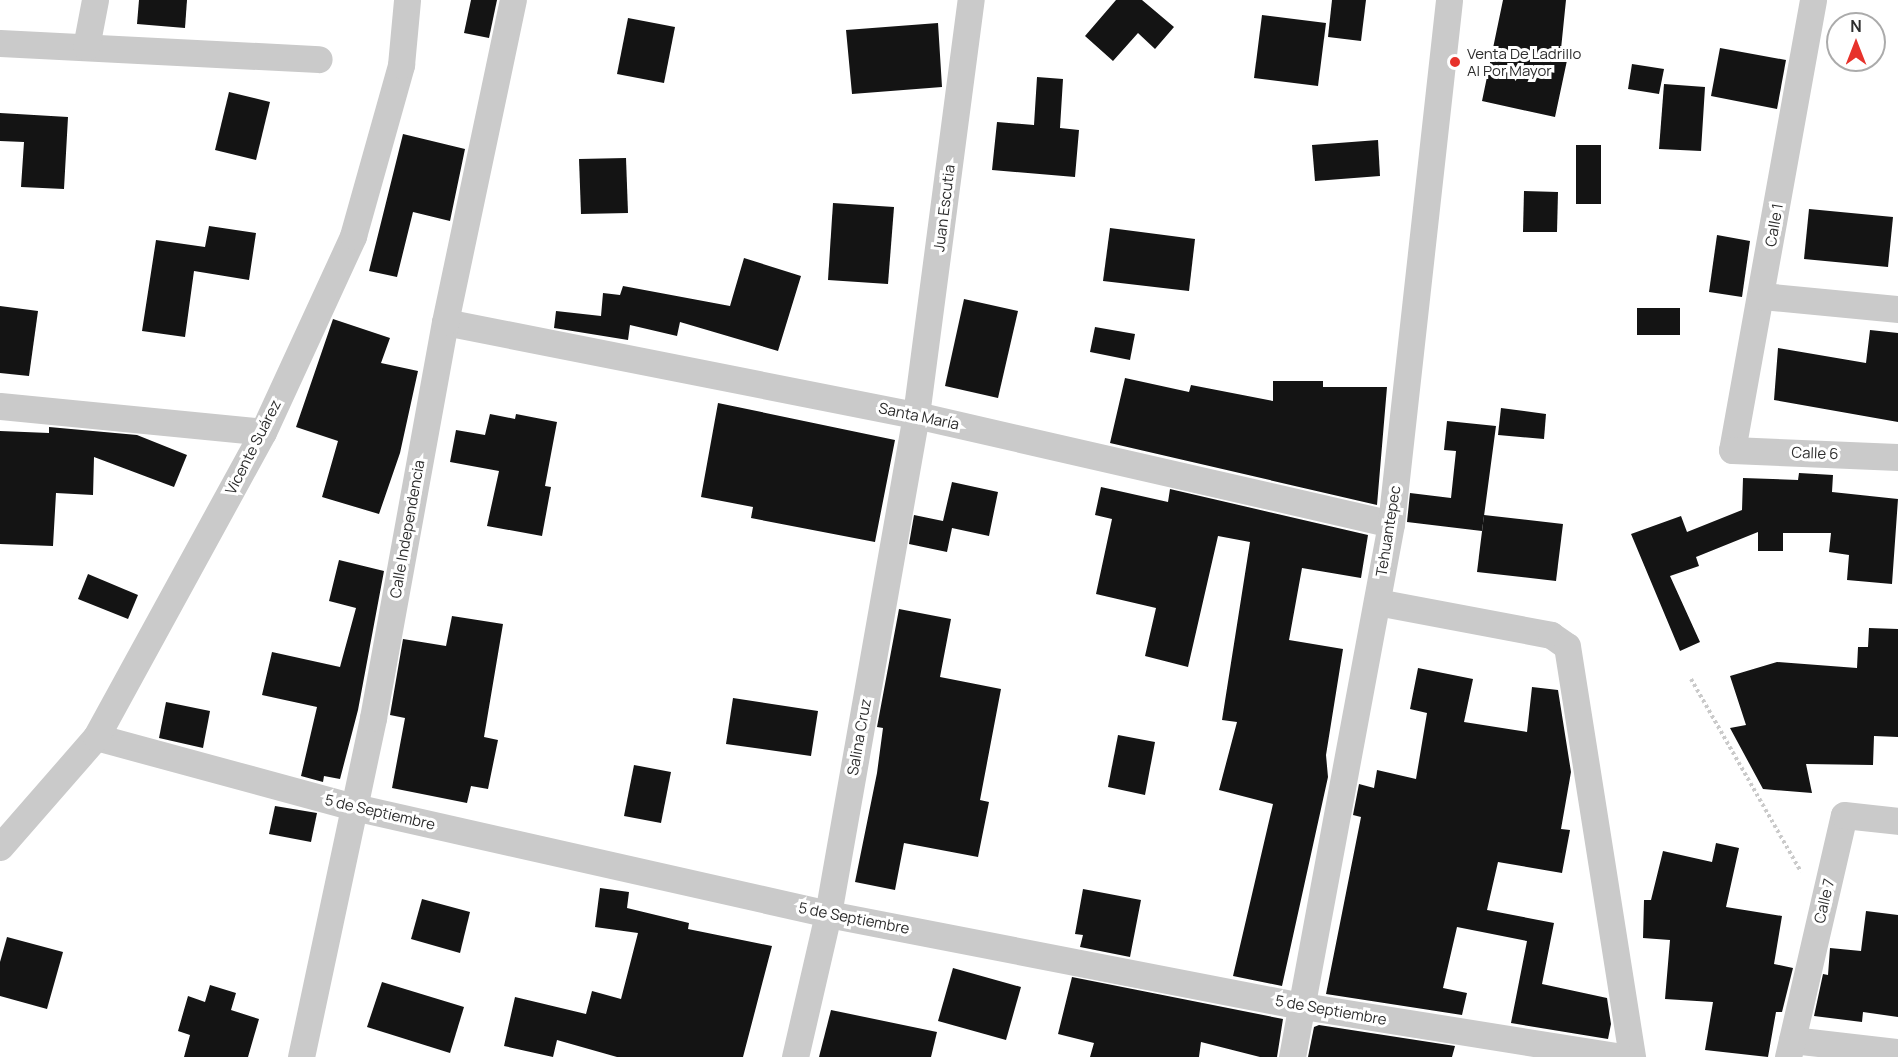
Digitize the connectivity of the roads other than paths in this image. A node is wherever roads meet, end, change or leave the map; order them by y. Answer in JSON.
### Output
{"nodes":[{"id":1,"x":95,"y":0,"type":"edge"},
{"id":2,"x":406,"y":0,"type":"edge"},
{"id":3,"x":513,"y":0,"type":"edge"},
{"id":4,"x":971,"y":0,"type":"edge"},
{"id":5,"x":1449,"y":0,"type":"edge"},
{"id":6,"x":1814,"y":0,"type":"edge"},
{"id":7,"x":0,"y":43,"type":"edge"},
{"id":8,"x":86,"y":47,"type":"junction"},
{"id":9,"x":319,"y":59,"type":"dead end"},
{"id":10,"x":1762,"y":296,"type":"junction"},
{"id":11,"x":1898,"y":309,"type":"edge"},
{"id":12,"x":446,"y":322,"type":"junction"},
{"id":13,"x":0,"y":406,"type":"edge"},
{"id":14,"x":916,"y":415,"type":"junction"},
{"id":15,"x":263,"y":432,"type":"junction"},
{"id":16,"x":1732,"y":450,"type":"joint"},
{"id":17,"x":1898,"y":457,"type":"edge"},
{"id":18,"x":1391,"y":524,"type":"junction"},
{"id":19,"x":1377,"y":602,"type":"junction"},
{"id":20,"x":96,"y":737,"type":"junction"},
{"id":21,"x":354,"y":807,"type":"junction"},
{"id":22,"x":1898,"y":821,"type":"edge"},
{"id":23,"x":0,"y":847,"type":"edge"},
{"id":24,"x":828,"y":914,"type":"junction"},
{"id":25,"x":1303,"y":1006,"type":"junction"},
{"id":26,"x":1790,"y":1049,"type":"edge"},
{"id":27,"x":1898,"y":1052,"type":"edge"},
{"id":28,"x":301,"y":1057,"type":"edge"},
{"id":29,"x":795,"y":1057,"type":"edge"},
{"id":30,"x":1292,"y":1057,"type":"edge"},
{"id":31,"x":1621,"y":1057,"type":"edge"},
{"id":32,"x":1632,"y":1057,"type":"edge"}],
"edges":[{"from":1,"to":8,"type":"street"},
{"from":2,"to":15,"type":"street","name":"Vicente Suárez"},
{"from":3,"to":12,"type":"street","name":"Calle Independencia"},
{"from":4,"to":14,"type":"street","name":"Juan Escutia"},
{"from":5,"to":18,"type":"street","name":"Tehuantepec"},
{"from":6,"to":10,"type":"street","name":"Calle 1"},
{"from":7,"to":8,"type":"street"},
{"from":8,"to":9,"type":"street"},
{"from":10,"to":11,"type":"street"},
{"from":10,"to":16,"type":"street","name":"Calle 1"},
{"from":12,"to":14,"type":"street","name":"Santa María"},
{"from":12,"to":21,"type":"street","name":"Calle Independencia"},
{"from":13,"to":15,"type":"street"},
{"from":14,"to":18,"type":"street","name":"Santa María"},
{"from":14,"to":24,"type":"street","name":"Salina Cruz"},
{"from":15,"to":20,"type":"street","name":"Vicente Suárez"},
{"from":16,"to":17,"type":"street","name":"Calle 6"},
{"from":18,"to":19,"type":"street","name":"Tehuantepec"},
{"from":19,"to":25,"type":"street","name":"Tehuantepec"},
{"from":19,"to":32,"type":"street"},
{"from":20,"to":21,"type":"street","name":"5 de Septiembre"},
{"from":20,"to":23,"type":"street","name":"Vicente Suárez"},
{"from":21,"to":24,"type":"street","name":"5 de Septiembre"},
{"from":21,"to":28,"type":"street","name":"Calle Independencia"},
{"from":22,"to":26,"type":"street","name":"Calle 7"},
{"from":24,"to":25,"type":"street","name":"5 de Septiembre"},
{"from":24,"to":29,"type":"street","name":"Salina Cruz"},
{"from":25,"to":30,"type":"street","name":"Tehuantepec"},
{"from":25,"to":31,"type":"street","name":"5 de Septiembre"},
{"from":26,"to":27,"type":"street"}]}
